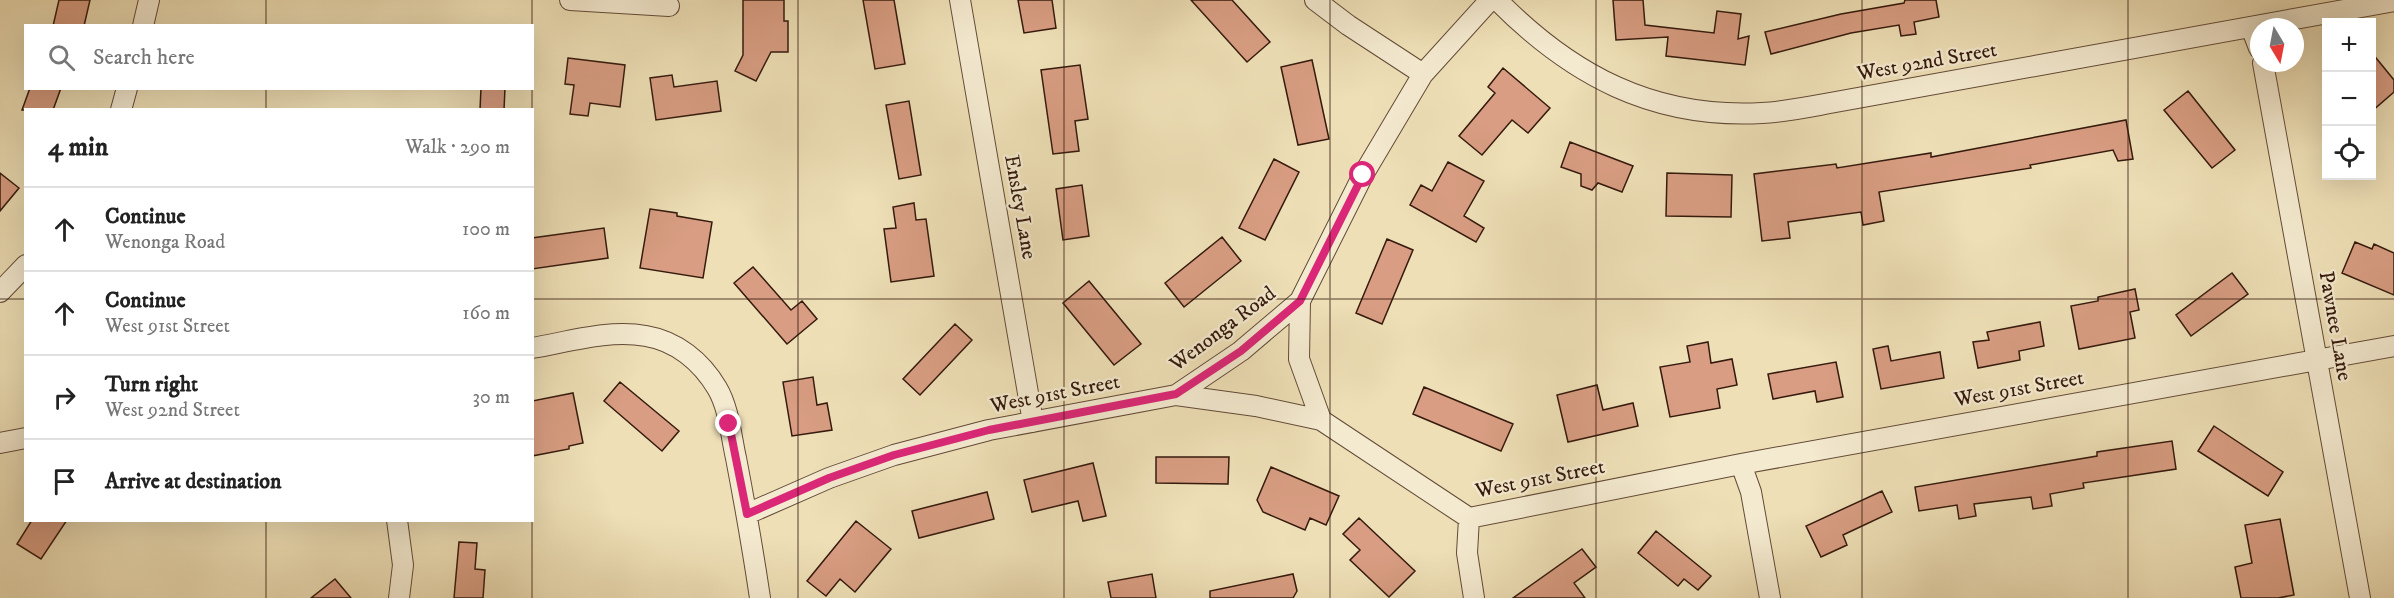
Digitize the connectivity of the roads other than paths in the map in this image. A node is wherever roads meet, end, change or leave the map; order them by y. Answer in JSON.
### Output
{"nodes":[{"id":1,"x":150,"y":0,"type":"edge"},
{"id":2,"x":570,"y":0,"type":"edge"},
{"id":3,"x":960,"y":0,"type":"edge"},
{"id":4,"x":1315,"y":0,"type":"edge"},
{"id":5,"x":1490,"y":0,"type":"edge"},
{"id":6,"x":1497,"y":0,"type":"edge"},
{"id":7,"x":2394,"y":1,"type":"edge"},
{"id":8,"x":669,"y":6,"type":"dead end"},
{"id":9,"x":2300,"y":18,"type":"edge"},
{"id":10,"x":144,"y":24,"type":"edge"},
{"id":11,"x":2250,"y":27,"type":"edge"},
{"id":12,"x":2265,"y":72,"type":"edge"},
{"id":13,"x":1423,"y":74,"type":"junction"},
{"id":14,"x":126,"y":90,"type":"edge"},
{"id":15,"x":122,"y":108,"type":"edge"},
{"id":16,"x":24,"y":267,"type":"edge"},
{"id":17,"x":0,"y":292,"type":"edge"},
{"id":18,"x":1300,"y":301,"type":"junction"},
{"id":19,"x":2394,"y":346,"type":"edge"},
{"id":20,"x":534,"y":348,"type":"edge"},
{"id":21,"x":2317,"y":360,"type":"junction"},
{"id":22,"x":1176,"y":394,"type":"junction"},
{"id":23,"x":1322,"y":420,"type":"junction"},
{"id":24,"x":1033,"y":422,"type":"junction"},
{"id":25,"x":24,"y":438,"type":"edge"},
{"id":26,"x":0,"y":443,"type":"edge"},
{"id":27,"x":1741,"y":464,"type":"junction"},
{"id":28,"x":747,"y":514,"type":"junction"},
{"id":29,"x":1469,"y":518,"type":"junction"},
{"id":30,"x":397,"y":522,"type":"edge"},
{"id":31,"x":399,"y":598,"type":"edge"},
{"id":32,"x":760,"y":598,"type":"edge"},
{"id":33,"x":1474,"y":598,"type":"edge"},
{"id":34,"x":1770,"y":598,"type":"edge"},
{"id":35,"x":2360,"y":598,"type":"edge"}],
"edges":[{"from":1,"to":10,"type":"street"},
{"from":2,"to":8,"type":"street"},
{"from":3,"to":24,"type":"street","name":"Ensley Lane"},
{"from":4,"to":13,"type":"street"},
{"from":5,"to":13,"type":"street","name":"Wenonga Road"},
{"from":6,"to":11,"type":"street","name":"West 92nd Street"},
{"from":7,"to":9,"type":"street","name":"West 92nd Street"},
{"from":12,"to":21,"type":"street","name":"Pawnee Lane"},
{"from":13,"to":18,"type":"street","name":"Wenonga Road"},
{"from":14,"to":15,"type":"street"},
{"from":16,"to":17,"type":"street"},
{"from":18,"to":22,"type":"street","name":"Wenonga Road"},
{"from":18,"to":23,"type":"street"},
{"from":19,"to":21,"type":"street","name":"West 91st Street"},
{"from":20,"to":28,"type":"street"},
{"from":21,"to":27,"type":"street","name":"West 91st Street"},
{"from":21,"to":35,"type":"street","name":"Pawnee Lane"},
{"from":22,"to":23,"type":"street","name":"West 91st Street"},
{"from":22,"to":24,"type":"street","name":"West 91st Street"},
{"from":23,"to":29,"type":"street","name":"West 91st Street"},
{"from":24,"to":28,"type":"street","name":"West 91st Street"},
{"from":25,"to":26,"type":"street"},
{"from":27,"to":29,"type":"street","name":"West 91st Street"},
{"from":27,"to":34,"type":"street"},
{"from":28,"to":32,"type":"street"},
{"from":29,"to":33,"type":"street"},
{"from":30,"to":31,"type":"street"}]}
